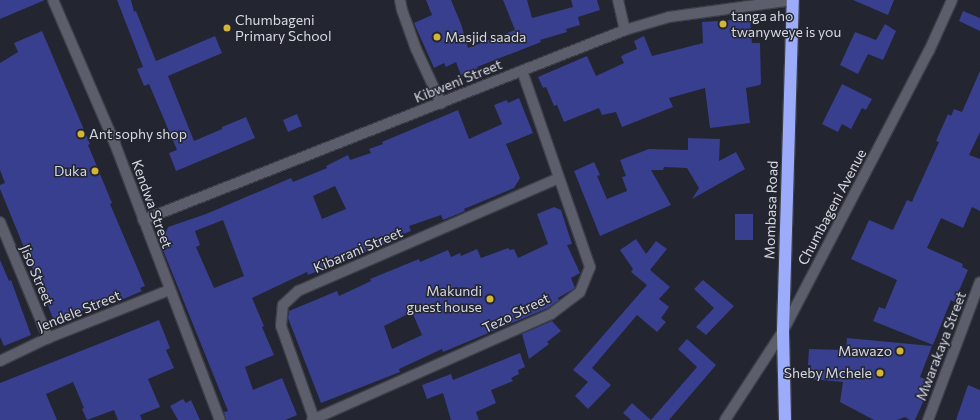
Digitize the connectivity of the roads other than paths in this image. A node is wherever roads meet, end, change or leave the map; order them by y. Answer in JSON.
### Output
{"nodes":[{"id":1,"x":53,"y":0,"type":"edge"},
{"id":2,"x":400,"y":0,"type":"edge"},
{"id":3,"x":618,"y":0,"type":"edge"},
{"id":4,"x":793,"y":0,"type":"edge"},
{"id":5,"x":952,"y":0,"type":"edge"},
{"id":6,"x":625,"y":30,"type":"junction"},
{"id":7,"x":522,"y":71,"type":"junction"},
{"id":8,"x":441,"y":102,"type":"junction"},
{"id":9,"x":559,"y":178,"type":"junction"},
{"id":10,"x":143,"y":220,"type":"junction"},
{"id":11,"x":0,"y":222,"type":"edge"},
{"id":12,"x":980,"y":282,"type":"edge"},
{"id":13,"x":169,"y":290,"type":"junction"},
{"id":14,"x":783,"y":331,"type":"junction"},
{"id":15,"x":48,"y":338,"type":"junction"},
{"id":16,"x":0,"y":361,"type":"edge"},
{"id":17,"x":220,"y":420,"type":"edge"},
{"id":18,"x":313,"y":420,"type":"edge"},
{"id":19,"x":726,"y":420,"type":"edge"},
{"id":20,"x":785,"y":420,"type":"edge"},
{"id":21,"x":928,"y":420,"type":"edge"}],
"edges":[{"from":1,"to":10,"type":"street","name":"Kendwa Street"},
{"from":2,"to":8,"type":"street"},
{"from":3,"to":6,"type":"street"},
{"from":4,"to":6,"type":"street","name":"Kibweni Street"},
{"from":4,"to":14,"type":"highway","name":"Mombasa Road"},
{"from":5,"to":14,"type":"street","name":"Chumbageni Avenue"},
{"from":6,"to":7,"type":"street","name":"Kibweni Street"},
{"from":7,"to":8,"type":"street","name":"Kibweni Street"},
{"from":7,"to":9,"type":"street","name":"Tezo Street"},
{"from":8,"to":10,"type":"street","name":"Kibweni Street"},
{"from":9,"to":18,"type":"street","name":"Tezo Street"},
{"from":9,"to":18,"type":"street","name":"Kibarani Street"},
{"from":10,"to":13,"type":"street","name":"Kendwa Street"},
{"from":11,"to":15,"type":"street","name":"Jiso Street"},
{"from":12,"to":21,"type":"street","name":"Mwarakaya Street"},
{"from":13,"to":15,"type":"street","name":"Jendele Street"},
{"from":13,"to":17,"type":"street","name":"Kendwa Street"},
{"from":14,"to":19,"type":"street","name":"Chumbageni Avenue"},
{"from":14,"to":20,"type":"highway","name":"Mombasa Road"},
{"from":15,"to":16,"type":"street","name":"Jendele Street"}]}
